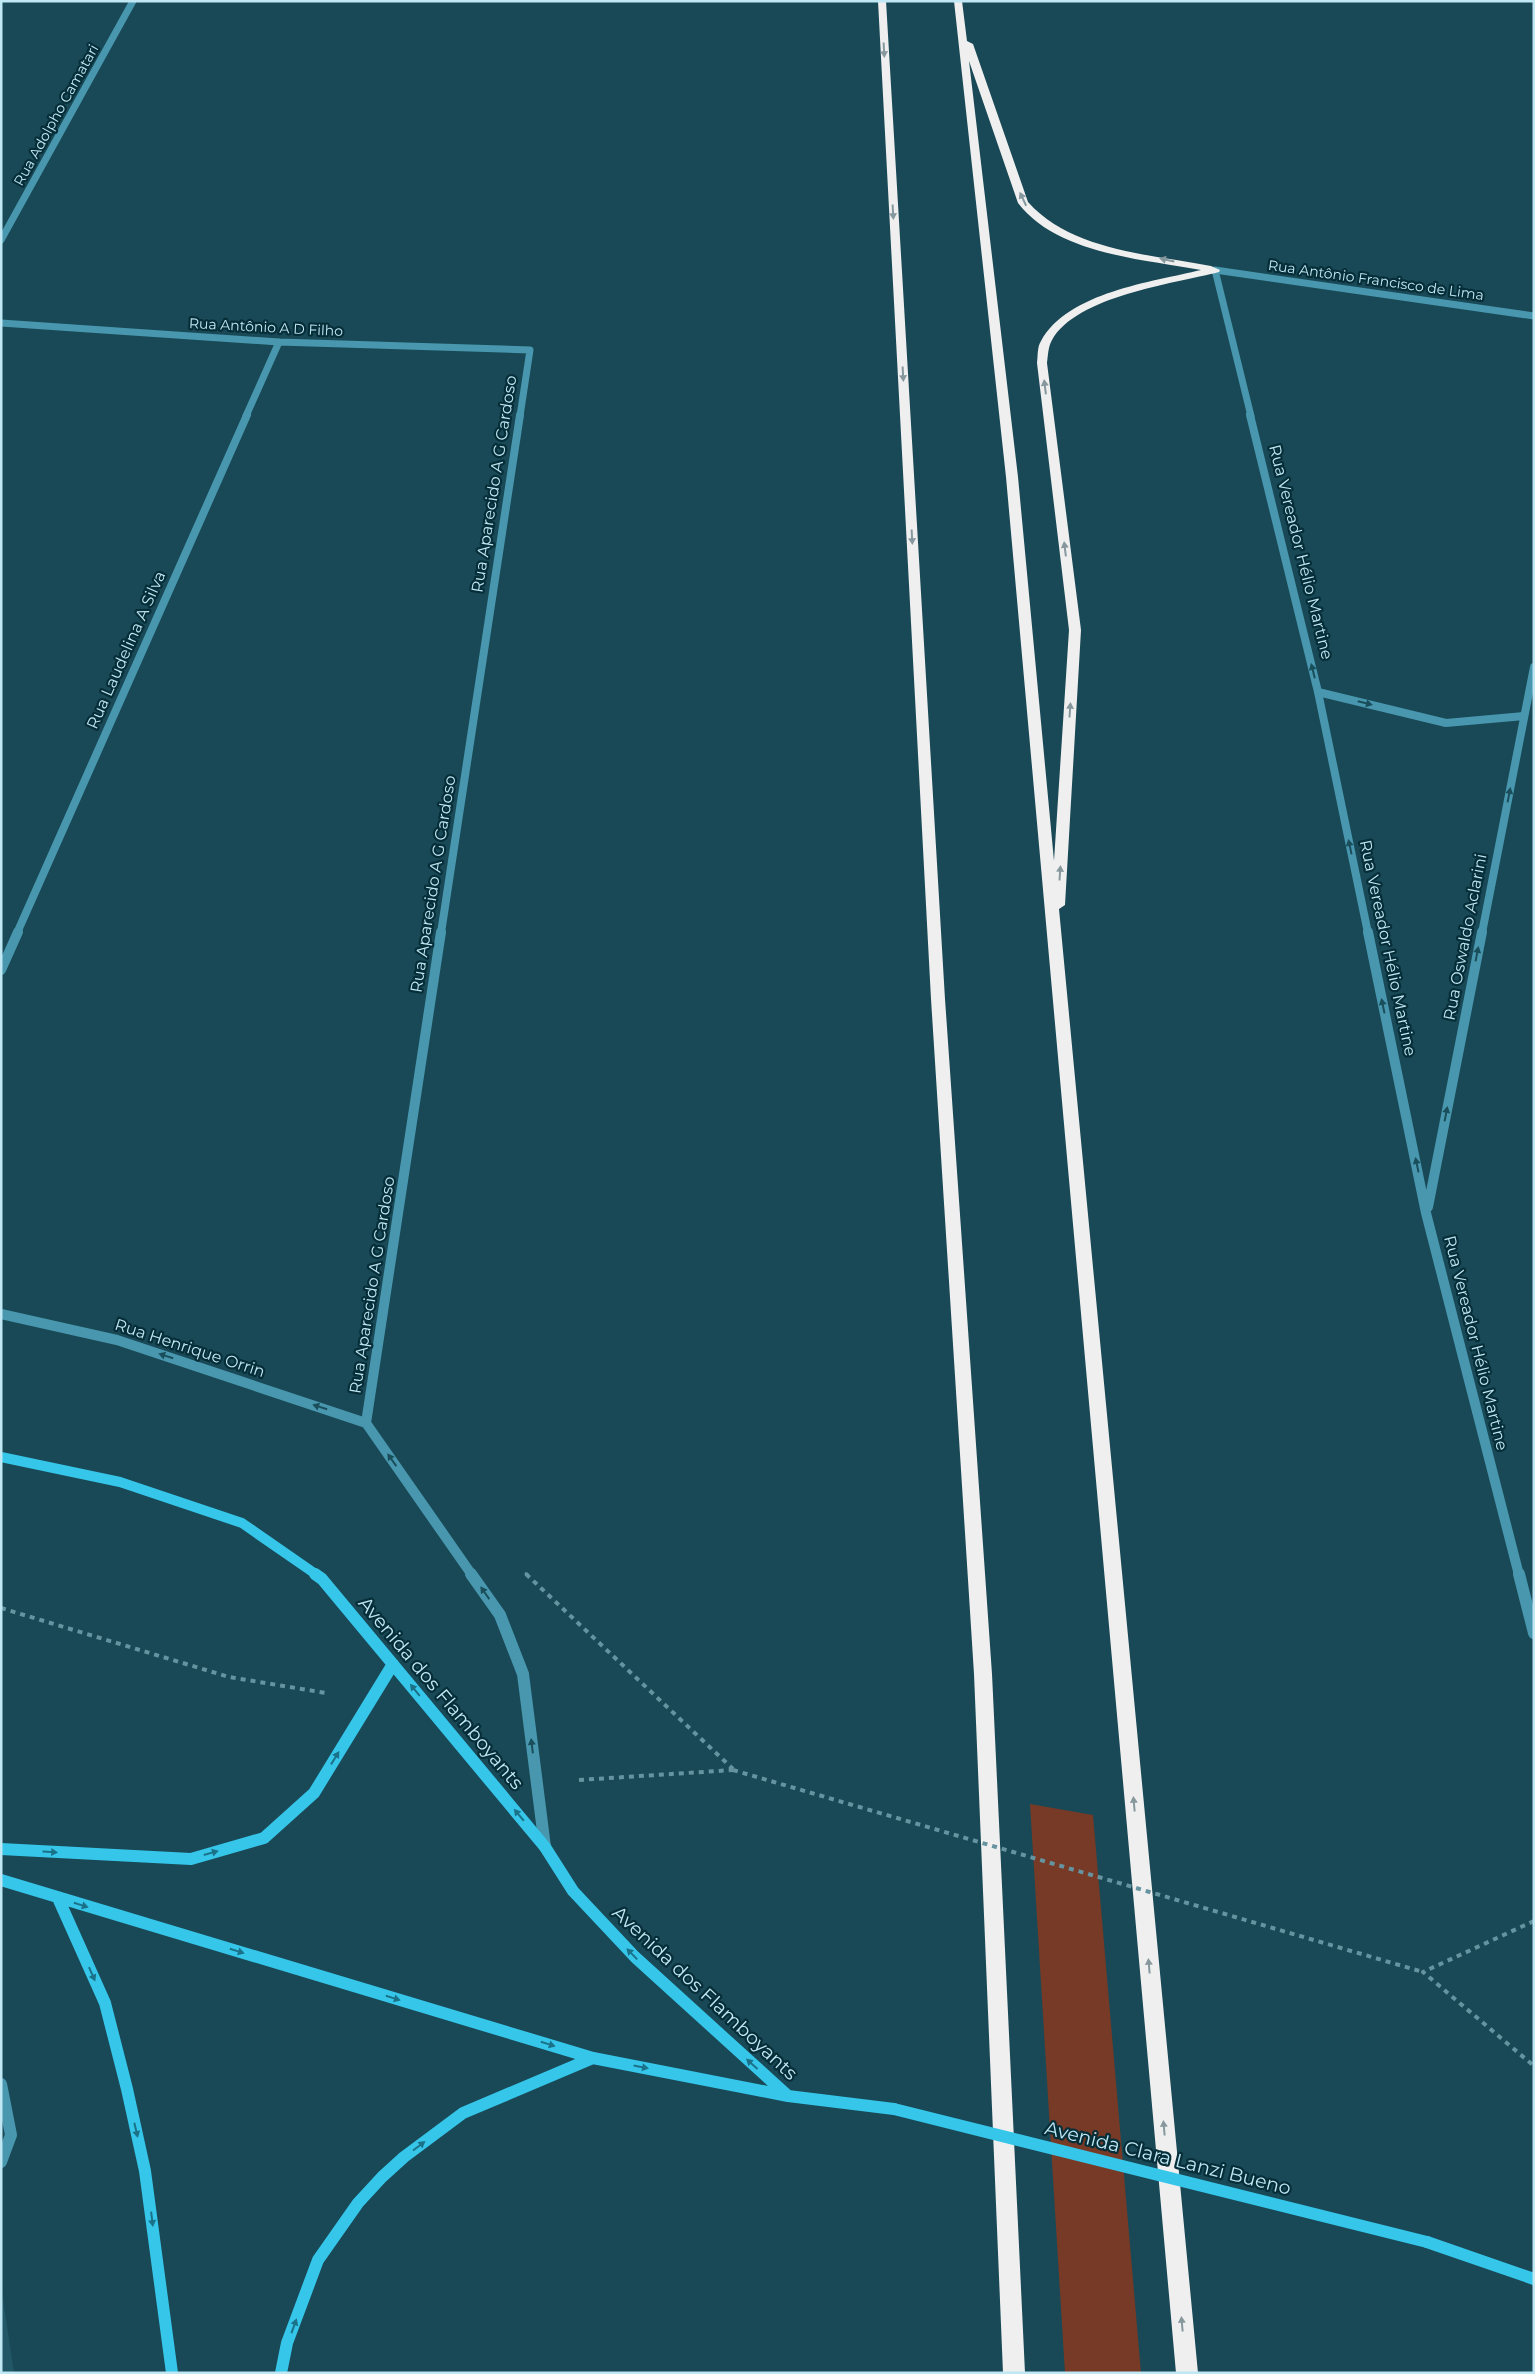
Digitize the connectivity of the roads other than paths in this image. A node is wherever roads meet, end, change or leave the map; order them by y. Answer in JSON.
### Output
{"nodes":[{"id":1,"x":133,"y":1,"type":"edge"},
{"id":2,"x":882,"y":1,"type":"edge"},
{"id":3,"x":958,"y":1,"type":"edge"},
{"id":4,"x":959,"y":17,"type":"junction"},
{"id":5,"x":1,"y":240,"type":"edge"},
{"id":6,"x":1215,"y":270,"type":"junction"},
{"id":7,"x":1534,"y":316,"type":"edge"},
{"id":8,"x":1,"y":323,"type":"edge"},
{"id":9,"x":279,"y":342,"type":"junction"},
{"id":10,"x":530,"y":350,"type":"joint"},
{"id":11,"x":1534,"y":668,"type":"edge"},
{"id":12,"x":1318,"y":692,"type":"junction"},
{"id":13,"x":1524,"y":716,"type":"junction"},
{"id":14,"x":1055,"y":956,"type":"junction"},
{"id":15,"x":1,"y":970,"type":"edge"},
{"id":16,"x":1426,"y":1213,"type":"junction"},
{"id":17,"x":1,"y":1314,"type":"edge"},
{"id":18,"x":366,"y":1423,"type":"junction"},
{"id":19,"x":1,"y":1458,"type":"edge"},
{"id":20,"x":1533,"y":1633,"type":"edge"},
{"id":21,"x":393,"y":1664,"type":"junction"},
{"id":22,"x":545,"y":1847,"type":"junction"},
{"id":23,"x":1,"y":1850,"type":"edge"},
{"id":24,"x":1,"y":1880,"type":"edge"},
{"id":25,"x":58,"y":1898,"type":"junction"},
{"id":26,"x":593,"y":2058,"type":"junction"},
{"id":27,"x":1,"y":2084,"type":"edge"},
{"id":28,"x":788,"y":2096,"type":"junction"},
{"id":29,"x":1,"y":2162,"type":"edge"},
{"id":30,"x":1534,"y":2279,"type":"edge"},
{"id":31,"x":172,"y":2373,"type":"edge"},
{"id":32,"x":280,"y":2373,"type":"edge"},
{"id":33,"x":1014,"y":2373,"type":"edge"},
{"id":34,"x":1187,"y":2373,"type":"edge"}],
"edges":[{"from":1,"to":5,"type":"street","name":"Rua Adolpho Camatari"},
{"from":2,"to":33,"type":"highway","one_way":true},
{"from":3,"to":4,"type":"highway"},
{"from":6,"to":4,"type":"highway","one_way":true},
{"from":4,"to":14,"type":"highway"},
{"from":6,"to":7,"type":"street","name":"Rua Antônio Francisco de Lima"},
{"from":12,"to":6,"type":"street","name":"Rua Vereador Hélio Martine","one_way":true},
{"from":14,"to":6,"type":"highway","one_way":true},
{"from":8,"to":9,"type":"street","name":"Rua Antônio A D Filho"},
{"from":9,"to":10,"type":"street","name":"Rua Antônio A D Filho"},
{"from":9,"to":15,"type":"street","name":"Rua Laudelina A Silva"},
{"from":10,"to":18,"type":"street","name":"Rua Aparecido A G Cardoso"},
{"from":11,"to":13,"type":"street","name":"Rua Oswaldo Aclarini"},
{"from":12,"to":13,"type":"street","one_way":true},
{"from":16,"to":12,"type":"street","name":"Rua Vereador Hélio Martine","one_way":true},
{"from":16,"to":13,"type":"street","name":"Rua Oswaldo Aclarini","one_way":true},
{"from":34,"to":14,"type":"highway","one_way":true},
{"from":16,"to":20,"type":"street","name":"Rua Vereador Hélio Martine"},
{"from":18,"to":17,"type":"street","name":"Rua Henrique Orrin","one_way":true},
{"from":22,"to":18,"type":"street","one_way":true},
{"from":19,"to":21,"type":"main road","name":"Avenida dos Flamboyants"},
{"from":22,"to":21,"type":"main road","name":"Avenida dos Flamboyants","one_way":true},
{"from":23,"to":21,"type":"main road","one_way":true},
{"from":28,"to":22,"type":"main road","name":"Avenida dos Flamboyants","one_way":true},
{"from":24,"to":25,"type":"main road","name":"Avenida dos Flamboyants"},
{"from":25,"to":26,"type":"main road","name":"Avenida dos Flamboyants","one_way":true},
{"from":25,"to":31,"type":"main road","one_way":true},
{"from":26,"to":28,"type":"main road","name":"Avenida dos Flamboyants","one_way":true},
{"from":32,"to":26,"type":"main road","one_way":true},
{"from":27,"to":29,"type":"street"},
{"from":28,"to":30,"type":"main road","name":"Avenida Clara Lanzi Bueno","bridge":true}]}
